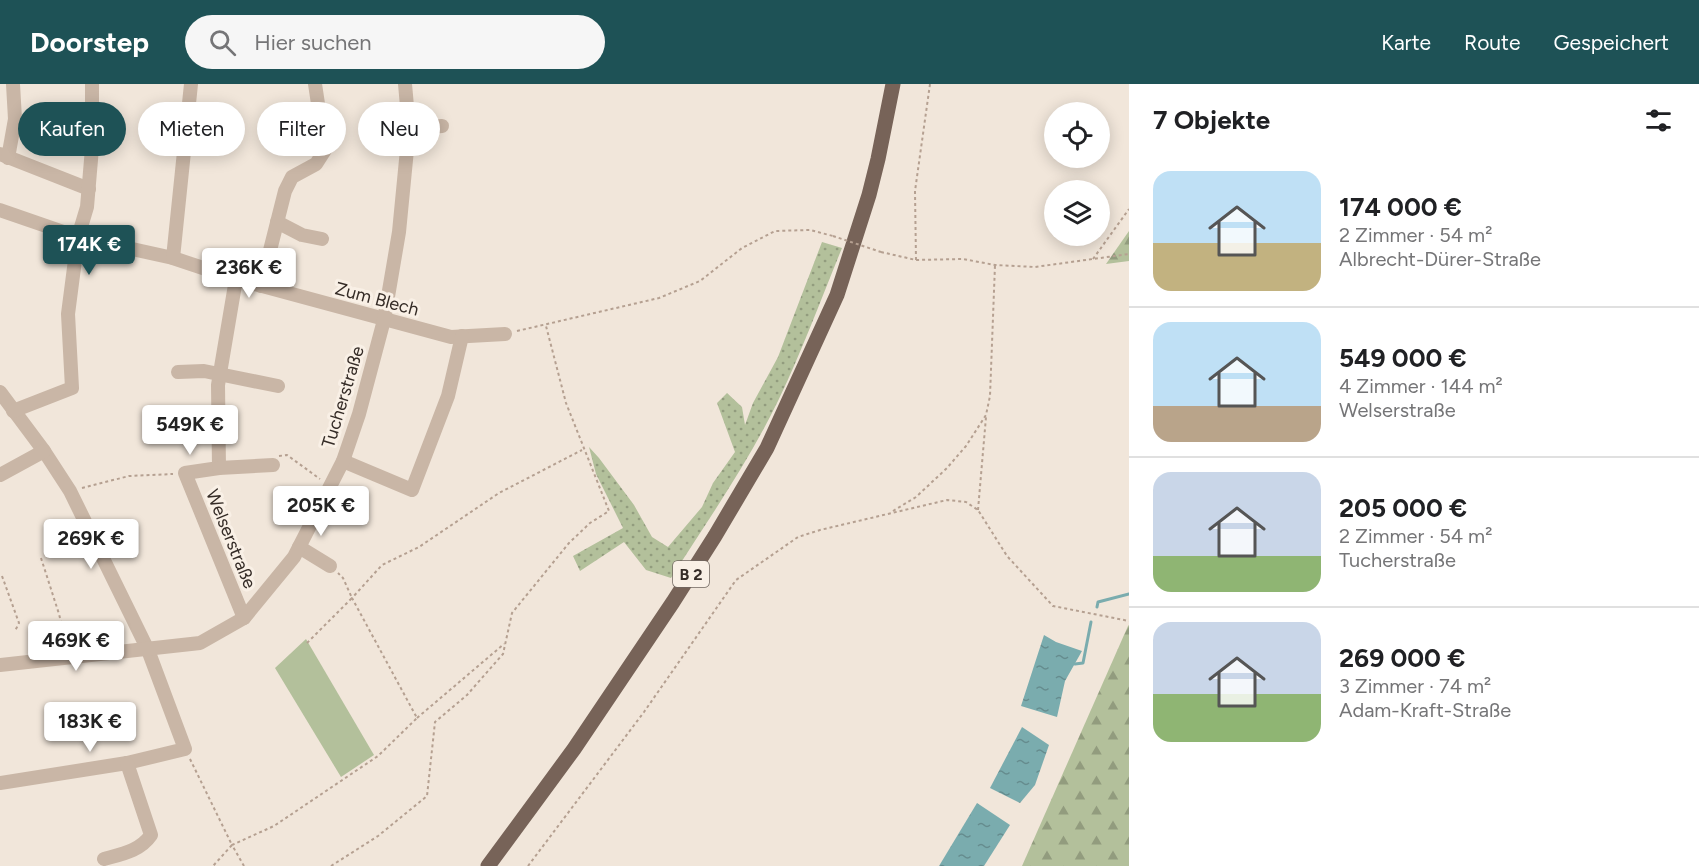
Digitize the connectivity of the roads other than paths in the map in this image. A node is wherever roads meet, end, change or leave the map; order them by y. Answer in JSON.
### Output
{"nodes":[{"id":1,"x":13,"y":84,"type":"edge"},
{"id":2,"x":92,"y":84,"type":"edge"},
{"id":3,"x":190,"y":84,"type":"edge"},
{"id":4,"x":315,"y":84,"type":"edge"},
{"id":5,"x":405,"y":84,"type":"edge"},
{"id":6,"x":893,"y":84,"type":"edge"},
{"id":7,"x":407,"y":102,"type":"edge"},
{"id":8,"x":4,"y":156,"type":"edge"},
{"id":9,"x":406,"y":156,"type":"edge"},
{"id":10,"x":89,"y":189,"type":"junction"},
{"id":11,"x":0,"y":210,"type":"edge"},
{"id":12,"x":277,"y":222,"type":"junction"},
{"id":13,"x":78,"y":237,"type":"junction"},
{"id":14,"x":322,"y":239,"type":"dead end"},
{"id":15,"x":173,"y":258,"type":"junction"},
{"id":16,"x":236,"y":279,"type":"junction"},
{"id":17,"x":261,"y":286,"type":"junction"},
{"id":18,"x":384,"y":321,"type":"junction"},
{"id":19,"x":505,"y":334,"type":"road end"},
{"id":20,"x":462,"y":336,"type":"junction"},
{"id":21,"x":178,"y":372,"type":"dead end"},
{"id":22,"x":220,"y":375,"type":"junction"},
{"id":23,"x":278,"y":386,"type":"dead end"},
{"id":24,"x":0,"y":392,"type":"edge"},
{"id":25,"x":13,"y":411,"type":"junction"},
{"id":26,"x":44,"y":451,"type":"junction"},
{"id":27,"x":344,"y":461,"type":"junction"},
{"id":28,"x":273,"y":465,"type":"dead end"},
{"id":29,"x":219,"y":468,"type":"junction"},
{"id":30,"x":0,"y":475,"type":"edge"},
{"id":31,"x":299,"y":547,"type":"junction"},
{"id":32,"x":330,"y":566,"type":"road end"},
{"id":33,"x":244,"y":618,"type":"junction"},
{"id":34,"x":148,"y":650,"type":"junction"},
{"id":35,"x":0,"y":665,"type":"edge"},
{"id":36,"x":127,"y":763,"type":"junction"},
{"id":37,"x":0,"y":783,"type":"edge"},
{"id":38,"x":104,"y":859,"type":"dead end"},
{"id":39,"x":488,"y":866,"type":"edge"}],
"edges":[{"from":1,"to":8,"type":"street"},
{"from":2,"to":10,"type":"street"},
{"from":3,"to":15,"type":"street"},
{"from":4,"to":12,"type":"street"},
{"from":5,"to":7,"type":"street","name":"Tucherstraße"},
{"from":6,"to":39,"type":"main road","number":"B 2"},
{"from":8,"to":10,"type":"street"},
{"from":9,"to":18,"type":"street","name":"Tucherstraße"},
{"from":10,"to":13,"type":"street"},
{"from":11,"to":13,"type":"street","name":"Zum Blech"},
{"from":12,"to":14,"type":"street"},
{"from":12,"to":17,"type":"street"},
{"from":13,"to":15,"type":"street","name":"Zum Blech"},
{"from":13,"to":25,"type":"street"},
{"from":15,"to":16,"type":"street","name":"Zum Blech"},
{"from":16,"to":17,"type":"street","name":"Zum Blech"},
{"from":16,"to":22,"type":"street","name":"Welserstraße"},
{"from":17,"to":18,"type":"street","name":"Zum Blech"},
{"from":18,"to":20,"type":"street","name":"Zum Blech"},
{"from":18,"to":27,"type":"street","name":"Tucherstraße"},
{"from":19,"to":20,"type":"street","name":"Zum Blech"},
{"from":20,"to":27,"type":"street"},
{"from":21,"to":22,"type":"street"},
{"from":22,"to":23,"type":"street"},
{"from":22,"to":29,"type":"street","name":"Welserstraße"},
{"from":24,"to":25,"type":"street"},
{"from":25,"to":26,"type":"street"},
{"from":26,"to":30,"type":"street"},
{"from":26,"to":34,"type":"street"},
{"from":27,"to":31,"type":"street","name":"Tucherstraße"},
{"from":28,"to":29,"type":"street","name":"Welserstraße"},
{"from":29,"to":33,"type":"street","name":"Welserstraße"},
{"from":31,"to":32,"type":"street"},
{"from":31,"to":33,"type":"street","name":"Tucherstraße"},
{"from":33,"to":34,"type":"street","name":"Tucherstraße"},
{"from":34,"to":35,"type":"street","name":"Tucherstraße"},
{"from":34,"to":36,"type":"street"},
{"from":36,"to":37,"type":"street"},
{"from":36,"to":38,"type":"street"}]}
